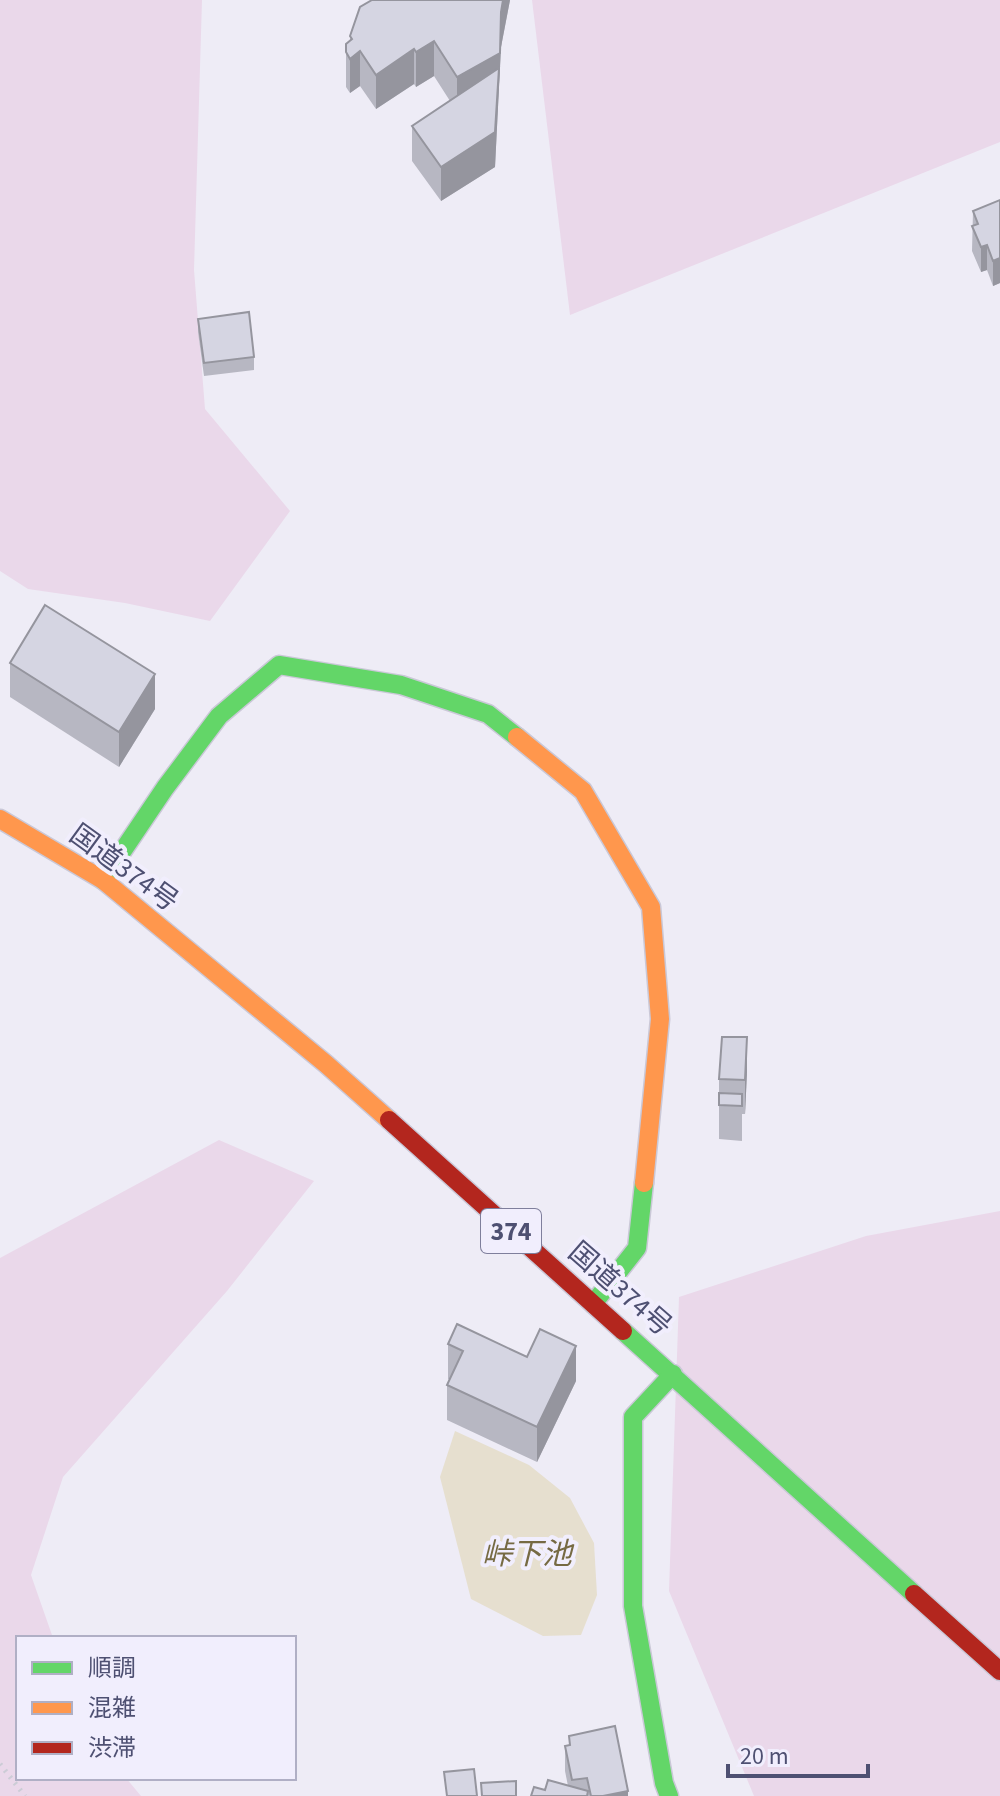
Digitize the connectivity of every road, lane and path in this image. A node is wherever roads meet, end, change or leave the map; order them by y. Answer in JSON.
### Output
{"nodes":[{"id":1,"x":0,"y":819,"type":"edge"},
{"id":2,"x":103,"y":880,"type":"junction"},
{"id":3,"x":593,"y":1304,"type":"junction"},
{"id":4,"x":673,"y":1374,"type":"junction"},
{"id":5,"x":1000,"y":1671,"type":"edge"},
{"id":6,"x":0,"y":1764,"type":"edge"},
{"id":7,"x":25,"y":1796,"type":"edge"},
{"id":8,"x":669,"y":1796,"type":"edge"}],
"edges":[{"from":1,"to":2,"type":"main road","name":"国道374号","number":"374"},
{"from":2,"to":3,"type":"main road","name":"国道374号","number":"374"},
{"from":2,"to":3,"type":"main road"},
{"from":3,"to":4,"type":"main road","name":"国道374号","number":"374"},
{"from":4,"to":5,"type":"main road","name":"国道374号","number":"374"},
{"from":4,"to":8,"type":"main road"},
{"from":6,"to":7,"type":"path"}]}
